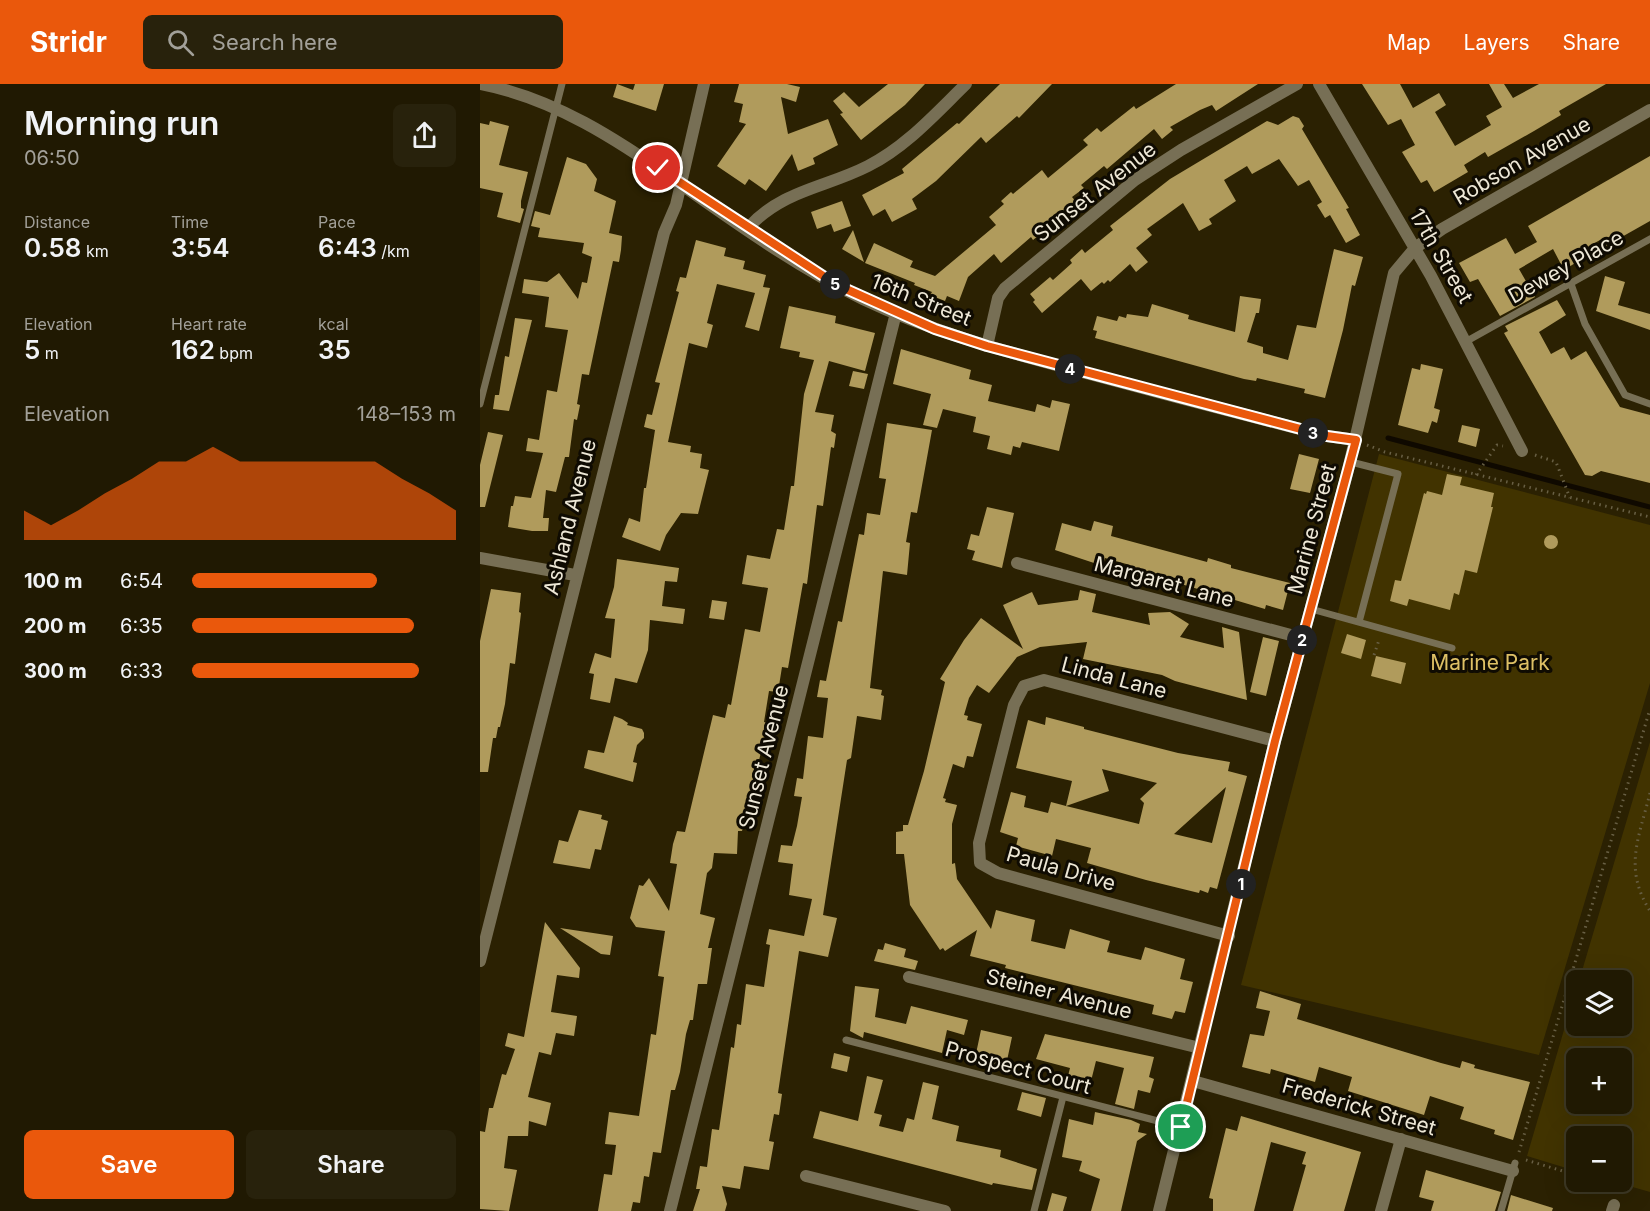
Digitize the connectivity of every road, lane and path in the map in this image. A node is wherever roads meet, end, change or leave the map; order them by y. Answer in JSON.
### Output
{"nodes":[{"id":1,"x":480,"y":84,"type":"edge"},
{"id":2,"x":562,"y":84,"type":"edge"},
{"id":3,"x":704,"y":84,"type":"edge"},
{"id":4,"x":966,"y":84,"type":"edge"},
{"id":5,"x":1297,"y":84,"type":"edge"},
{"id":6,"x":1320,"y":84,"type":"edge"},
{"id":7,"x":556,"y":108,"type":"junction"},
{"id":8,"x":1650,"y":110,"type":"edge"},
{"id":9,"x":679,"y":183,"type":"junction"},
{"id":10,"x":748,"y":228,"type":"junction"},
{"id":11,"x":1650,"y":239,"type":"edge"},
{"id":12,"x":1415,"y":248,"type":"junction"},
{"id":13,"x":1571,"y":284,"type":"junction"},
{"id":14,"x":896,"y":313,"type":"junction"},
{"id":15,"x":1467,"y":341,"type":"junction"},
{"id":16,"x":987,"y":346,"type":"junction"},
{"id":17,"x":480,"y":404,"type":"edge"},
{"id":18,"x":1650,"y":404,"type":"edge"},
{"id":19,"x":1356,"y":440,"type":"junction"},
{"id":20,"x":1522,"y":451,"type":"junction"},
{"id":21,"x":1351,"y":462,"type":"junction"},
{"id":22,"x":1476,"y":475,"type":"junction"},
{"id":23,"x":1570,"y":498,"type":"junction"},
{"id":24,"x":1620,"y":511,"type":"junction"},
{"id":25,"x":1619,"y":517,"type":"dead end"},
{"id":26,"x":1650,"y":517,"type":"edge"},
{"id":27,"x":480,"y":558,"type":"edge"},
{"id":28,"x":1017,"y":563,"type":"dead end"},
{"id":29,"x":575,"y":575,"type":"junction"},
{"id":30,"x":1311,"y":609,"type":"junction"},
{"id":31,"x":1359,"y":622,"type":"junction"},
{"id":32,"x":1381,"y":629,"type":"junction"},
{"id":33,"x":1302,"y":638,"type":"junction"},
{"id":34,"x":1452,"y":648,"type":"dead end"},
{"id":35,"x":1374,"y":655,"type":"dead end"},
{"id":36,"x":1650,"y":709,"type":"edge"},
{"id":37,"x":1275,"y":741,"type":"junction"},
{"id":38,"x":998,"y":766,"type":"joint"},
{"id":39,"x":1650,"y":793,"type":"edge"},
{"id":40,"x":1650,"y":911,"type":"edge"},
{"id":41,"x":1229,"y":936,"type":"junction"},
{"id":42,"x":480,"y":961,"type":"edge"},
{"id":43,"x":909,"y":977,"type":"dead end"},
{"id":44,"x":846,"y":1040,"type":"dead end"},
{"id":45,"x":1200,"y":1048,"type":"junction"},
{"id":46,"x":1193,"y":1081,"type":"junction"},
{"id":47,"x":1063,"y":1096,"type":"junction"},
{"id":48,"x":1181,"y":1127,"type":"junction"},
{"id":49,"x":1401,"y":1139,"type":"junction"},
{"id":50,"x":1514,"y":1167,"type":"junction"},
{"id":51,"x":1566,"y":1172,"type":"edge"},
{"id":52,"x":806,"y":1176,"type":"dead end"},
{"id":53,"x":669,"y":1211,"type":"edge"},
{"id":54,"x":945,"y":1211,"type":"edge"},
{"id":55,"x":1034,"y":1211,"type":"edge"},
{"id":56,"x":1159,"y":1211,"type":"edge"},
{"id":57,"x":1381,"y":1211,"type":"edge"},
{"id":58,"x":1501,"y":1211,"type":"edge"}],
"edges":[{"from":1,"to":7,"type":"street","name":"16th Street"},
{"from":2,"to":7,"type":"lane"},
{"from":3,"to":9,"type":"street","name":"Ashland Avenue"},
{"from":4,"to":10,"type":"street"},
{"from":5,"to":16,"type":"street","name":"Sunset Avenue"},
{"from":6,"to":12,"type":"street","name":"17th Street"},
{"from":7,"to":9,"type":"street","name":"16th Street"},
{"from":7,"to":17,"type":"lane"},
{"from":8,"to":12,"type":"street","name":"Robson Avenue"},
{"from":9,"to":10,"type":"street","name":"16th Street"},
{"from":9,"to":29,"type":"street","name":"Ashland Avenue"},
{"from":10,"to":14,"type":"street","name":"16th Street"},
{"from":11,"to":13,"type":"lane","name":"Dewey Place"},
{"from":12,"to":15,"type":"street","name":"17th Street"},
{"from":12,"to":19,"type":"street","name":"Marine Street"},
{"from":13,"to":15,"type":"lane","name":"Dewey Place"},
{"from":13,"to":18,"type":"lane"},
{"from":14,"to":16,"type":"street","name":"16th Street"},
{"from":14,"to":53,"type":"street","name":"Sunset Avenue"},
{"from":15,"to":20,"type":"street","name":"17th Street"},
{"from":16,"to":19,"type":"street","name":"16th Street"},
{"from":19,"to":21,"type":"street","name":"Marine Street"},
{"from":19,"to":22,"type":"path"},
{"from":20,"to":22,"type":"path"},
{"from":20,"to":23,"type":"path"},
{"from":21,"to":30,"type":"street","name":"Marine Street"},
{"from":21,"to":31,"type":"lane"},
{"from":22,"to":23,"type":"path"},
{"from":23,"to":24,"type":"path"},
{"from":24,"to":25,"type":"path"},
{"from":24,"to":26,"type":"path"},
{"from":27,"to":29,"type":"street"},
{"from":28,"to":33,"type":"street","name":"Margaret Lane"},
{"from":29,"to":42,"type":"street","name":"Ashland Avenue"},
{"from":30,"to":31,"type":"lane"},
{"from":30,"to":33,"type":"street","name":"Marine Street"},
{"from":31,"to":32,"type":"lane"},
{"from":32,"to":34,"type":"lane"},
{"from":32,"to":35,"type":"path"},
{"from":33,"to":37,"type":"street","name":"Marine Street"},
{"from":36,"to":50,"type":"path"},
{"from":37,"to":38,"type":"street","name":"Linda Lane"},
{"from":37,"to":41,"type":"street","name":"Marine Street"},
{"from":38,"to":41,"type":"street","name":"Paula Drive"},
{"from":39,"to":40,"type":"path"},
{"from":41,"to":45,"type":"street","name":"Marine Street"},
{"from":43,"to":45,"type":"street","name":"Steiner Avenue"},
{"from":44,"to":47,"type":"lane","name":"Prospect Court"},
{"from":45,"to":46,"type":"street","name":"Marine Street"},
{"from":46,"to":48,"type":"street","name":"Marine Street"},
{"from":46,"to":49,"type":"street","name":"Frederick Street"},
{"from":47,"to":48,"type":"lane","name":"Prospect Court"},
{"from":47,"to":55,"type":"lane"},
{"from":48,"to":56,"type":"street","name":"Marine Street"},
{"from":49,"to":50,"type":"street","name":"Frederick Street"},
{"from":49,"to":57,"type":"street"},
{"from":50,"to":51,"type":"path"},
{"from":50,"to":58,"type":"lane"},
{"from":52,"to":54,"type":"street"}]}
